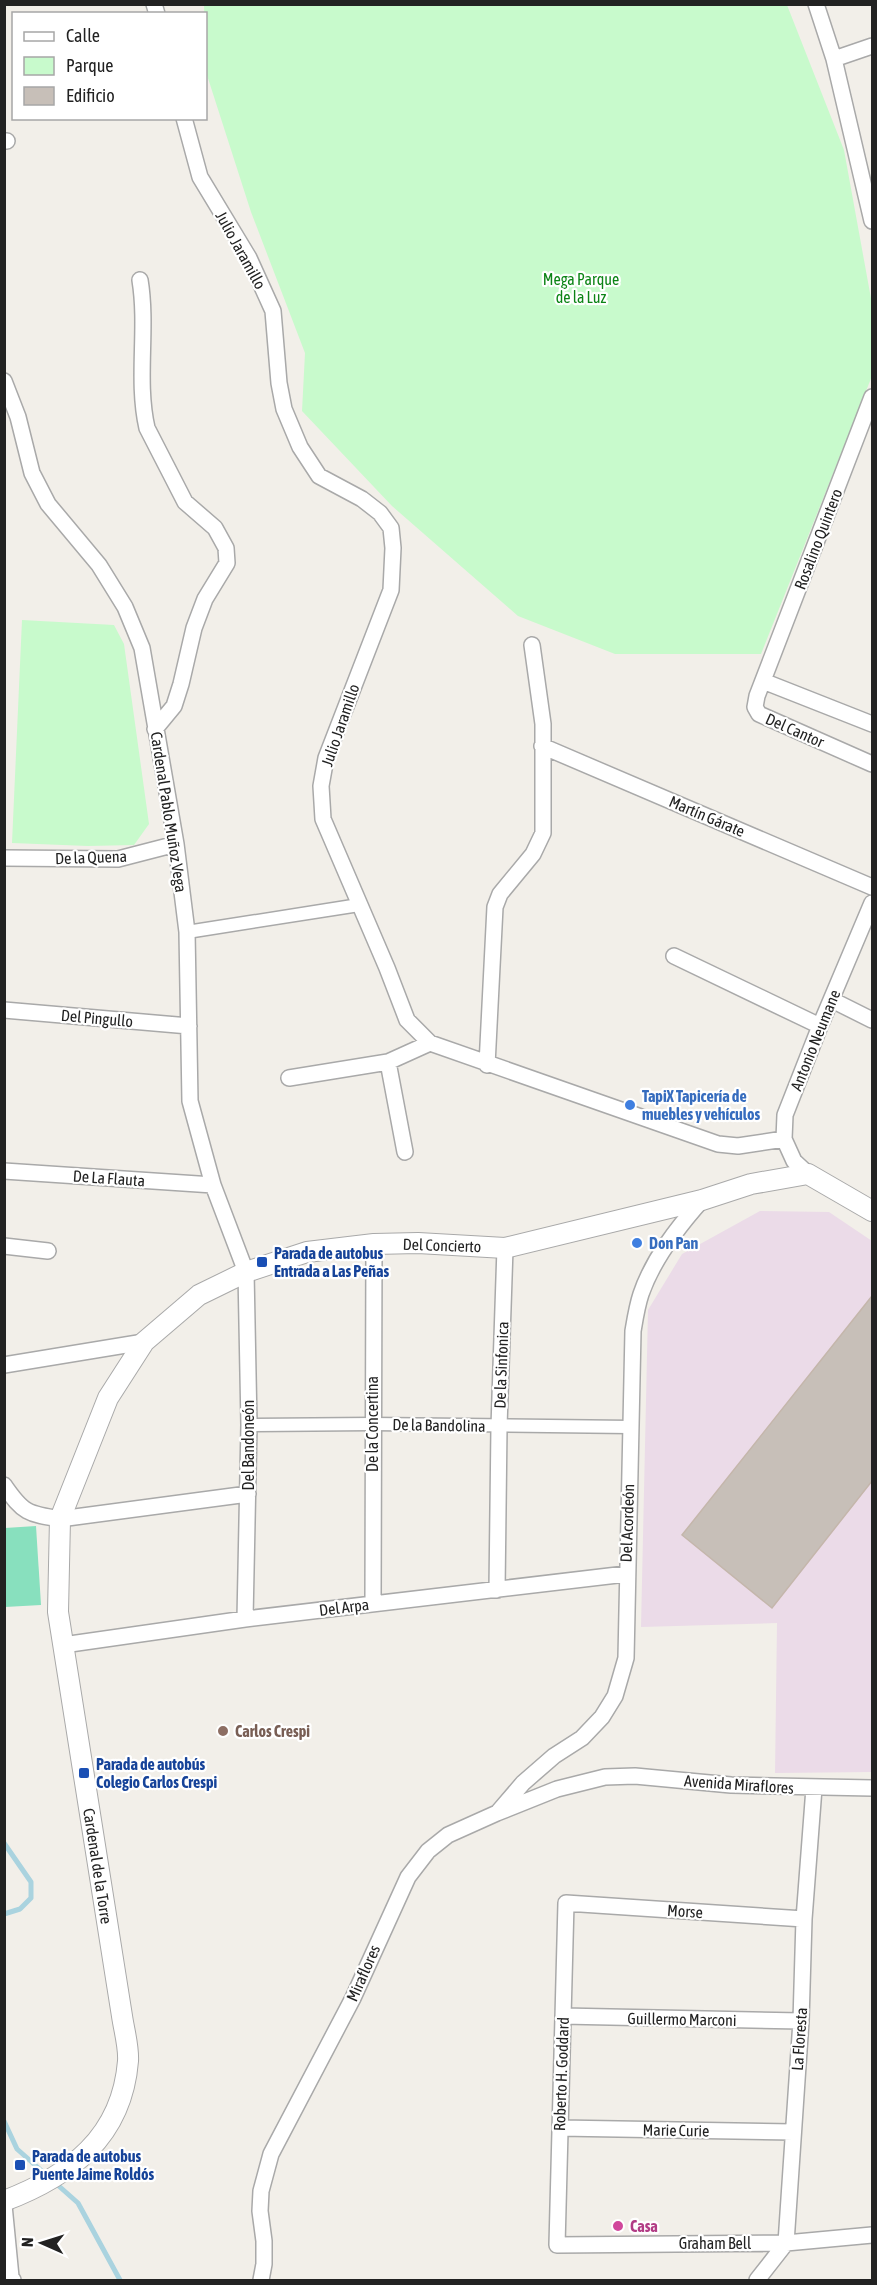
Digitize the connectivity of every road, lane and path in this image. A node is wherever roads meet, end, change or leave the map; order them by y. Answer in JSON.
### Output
{"nodes":[{"id":1,"x":816,"y":4,"type":"edge"},
{"id":2,"x":873,"y":46,"type":"edge"},
{"id":3,"x":834,"y":59,"type":"junction"},
{"id":4,"x":185,"y":120,"type":"edge"},
{"id":5,"x":873,"y":221,"type":"edge"},
{"id":6,"x":140,"y":280,"type":"dead end"},
{"id":7,"x":4,"y":381,"type":"edge"},
{"id":8,"x":873,"y":397,"type":"edge"},
{"id":9,"x":532,"y":645,"type":"dead end"},
{"id":10,"x":763,"y":681,"type":"junction"},
{"id":11,"x":873,"y":724,"type":"edge"},
{"id":12,"x":155,"y":729,"type":"junction"},
{"id":13,"x":542,"y":746,"type":"junction"},
{"id":14,"x":873,"y":764,"type":"edge"},
{"id":15,"x":176,"y":844,"type":"junction"},
{"id":16,"x":4,"y":858,"type":"edge"},
{"id":17,"x":873,"y":887,"type":"edge"},
{"id":18,"x":873,"y":903,"type":"edge"},
{"id":19,"x":358,"y":905,"type":"junction"},
{"id":20,"x":187,"y":932,"type":"junction"},
{"id":21,"x":674,"y":956,"type":"dead end"},
{"id":22,"x":832,"y":1000,"type":"junction"},
{"id":23,"x":4,"y":1010,"type":"edge"},
{"id":24,"x":873,"y":1020,"type":"edge"},
{"id":25,"x":189,"y":1026,"type":"junction"},
{"id":26,"x":820,"y":1026,"type":"junction"},
{"id":27,"x":430,"y":1044,"type":"junction"},
{"id":28,"x":388,"y":1062,"type":"junction"},
{"id":29,"x":487,"y":1065,"type":"junction"},
{"id":30,"x":289,"y":1078,"type":"dead end"},
{"id":31,"x":784,"y":1139,"type":"junction"},
{"id":32,"x":405,"y":1152,"type":"dead end"},
{"id":33,"x":4,"y":1171,"type":"edge"},
{"id":34,"x":808,"y":1174,"type":"junction"},
{"id":35,"x":213,"y":1185,"type":"junction"},
{"id":36,"x":702,"y":1200,"type":"junction"},
{"id":37,"x":873,"y":1211,"type":"edge"},
{"id":38,"x":374,"y":1244,"type":"junction"},
{"id":39,"x":4,"y":1246,"type":"edge"},
{"id":40,"x":505,"y":1248,"type":"junction"},
{"id":41,"x":48,"y":1251,"type":"dead end"},
{"id":42,"x":246,"y":1272,"type":"junction"},
{"id":43,"x":144,"y":1342,"type":"junction"},
{"id":44,"x":4,"y":1365,"type":"edge"},
{"id":45,"x":372,"y":1424,"type":"junction"},
{"id":46,"x":249,"y":1425,"type":"junction"},
{"id":47,"x":499,"y":1427,"type":"junction"},
{"id":48,"x":630,"y":1427,"type":"junction"},
{"id":49,"x":4,"y":1485,"type":"edge"},
{"id":50,"x":248,"y":1494,"type":"junction"},
{"id":51,"x":60,"y":1519,"type":"junction"},
{"id":52,"x":626,"y":1574,"type":"junction"},
{"id":53,"x":497,"y":1590,"type":"junction"},
{"id":54,"x":373,"y":1603,"type":"junction"},
{"id":55,"x":245,"y":1619,"type":"junction"},
{"id":56,"x":63,"y":1645,"type":"junction"},
{"id":57,"x":605,"y":1777,"type":"joint"},
{"id":58,"x":814,"y":1788,"type":"junction"},
{"id":59,"x":873,"y":1788,"type":"edge"},
{"id":60,"x":498,"y":1813,"type":"junction"},
{"id":61,"x":566,"y":1903,"type":"joint"},
{"id":62,"x":804,"y":1918,"type":"junction"},
{"id":63,"x":563,"y":2016,"type":"junction"},
{"id":64,"x":801,"y":2021,"type":"junction"},
{"id":65,"x":560,"y":2128,"type":"junction"},
{"id":66,"x":793,"y":2132,"type":"junction"},
{"id":67,"x":4,"y":2201,"type":"edge"},
{"id":68,"x":4,"y":2205,"type":"edge"},
{"id":69,"x":873,"y":2235,"type":"edge"},
{"id":70,"x":786,"y":2243,"type":"junction"},
{"id":71,"x":557,"y":2244,"type":"joint"},
{"id":72,"x":10,"y":2278,"type":"edge"},
{"id":73,"x":261,"y":2280,"type":"edge"},
{"id":74,"x":757,"y":2280,"type":"edge"}],
"edges":[{"from":1,"to":3,"type":"street"},
{"from":2,"to":3,"type":"street"},
{"from":3,"to":5,"type":"street"},
{"from":4,"to":19,"type":"street","name":"Julio Jaramillo"},
{"from":6,"to":12,"type":"street"},
{"from":7,"to":12,"type":"street","name":"Cardenal Pablo Muñoz Vega"},
{"from":8,"to":10,"type":"street","name":"Rosalino Quintero"},
{"from":9,"to":13,"type":"street"},
{"from":10,"to":11,"type":"street","name":"Del Cantor"},
{"from":10,"to":14,"type":"street","name":"Del Cantor"},
{"from":12,"to":15,"type":"street","name":"Cardenal Pablo Muñoz Vega"},
{"from":13,"to":17,"type":"street","name":"Martín Gárate"},
{"from":13,"to":29,"type":"street"},
{"from":15,"to":16,"type":"street","name":"De la Quena"},
{"from":15,"to":20,"type":"street","name":"Cardenal Pablo Muñoz Vega"},
{"from":18,"to":22,"type":"street","name":"Antonio Neumane"},
{"from":19,"to":20,"type":"street"},
{"from":19,"to":27,"type":"street","name":"Julio Jaramillo"},
{"from":20,"to":25,"type":"street","name":"Cardenal Pablo Muñoz Vega"},
{"from":21,"to":26,"type":"street"},
{"from":22,"to":24,"type":"street"},
{"from":22,"to":26,"type":"street","name":"Antonio Neumane"},
{"from":23,"to":25,"type":"street","name":"Del Pingullo"},
{"from":25,"to":35,"type":"street","name":"Cardenal Pablo Muñoz Vega"},
{"from":26,"to":31,"type":"street","name":"Antonio Neumane"},
{"from":27,"to":28,"type":"street"},
{"from":27,"to":29,"type":"street","name":"Julio Jaramillo"},
{"from":28,"to":30,"type":"street"},
{"from":28,"to":32,"type":"street"},
{"from":29,"to":31,"type":"street","name":"Julio Jaramillo"},
{"from":31,"to":34,"type":"street"},
{"from":33,"to":35,"type":"street","name":"De La Flauta"},
{"from":34,"to":36,"type":"street","name":"Del Concierto"},
{"from":34,"to":37,"type":"street"},
{"from":35,"to":42,"type":"street","name":"Cardenal Pablo Muñoz Vega"},
{"from":36,"to":40,"type":"street","name":"Del Concierto"},
{"from":36,"to":48,"type":"street","name":"Del Acordeón"},
{"from":38,"to":40,"type":"street","name":"Del Concierto"},
{"from":38,"to":42,"type":"street","name":"Del Concierto"},
{"from":38,"to":45,"type":"street","name":"De la Concertina"},
{"from":39,"to":41,"type":"street"},
{"from":40,"to":47,"type":"street","name":"De la Sinfonica"},
{"from":42,"to":43,"type":"street","name":"Del Concierto"},
{"from":42,"to":46,"type":"street","name":"Del Bandoneón"},
{"from":43,"to":44,"type":"street"},
{"from":43,"to":51,"type":"street","name":"Del Concierto"},
{"from":45,"to":46,"type":"street","name":"De la Bandolina"},
{"from":45,"to":47,"type":"street","name":"De la Bandolina"},
{"from":45,"to":54,"type":"street","name":"De la Concertina"},
{"from":46,"to":50,"type":"street","name":"Del Bandoneón"},
{"from":47,"to":48,"type":"street","name":"De la Bandolina"},
{"from":47,"to":53,"type":"street","name":"De la Sinfonica"},
{"from":48,"to":52,"type":"street","name":"Del Acordeón"},
{"from":49,"to":51,"type":"street"},
{"from":50,"to":51,"type":"street"},
{"from":50,"to":55,"type":"street","name":"Del Bandoneón"},
{"from":51,"to":56,"type":"street","name":"Cardenal de la Torre"},
{"from":52,"to":53,"type":"street","name":"Del Arpa"},
{"from":52,"to":60,"type":"street","name":"Del Acordeón"},
{"from":53,"to":54,"type":"street","name":"Del Arpa"},
{"from":54,"to":55,"type":"street","name":"Del Arpa"},
{"from":55,"to":56,"type":"street","name":"Del Arpa"},
{"from":56,"to":67,"type":"street","name":"Cardenal de la Torre"},
{"from":57,"to":58,"type":"street","name":"Avenida Miraflores"},
{"from":57,"to":60,"type":"street","name":"Miraflores"},
{"from":58,"to":59,"type":"street","name":"Avenida Miraflores"},
{"from":58,"to":62,"type":"street","name":"La Floresta"},
{"from":60,"to":73,"type":"street","name":"Miraflores"},
{"from":61,"to":62,"type":"street","name":"Morse"},
{"from":61,"to":63,"type":"street","name":"Roberto H. Goddard"},
{"from":62,"to":64,"type":"street","name":"La Floresta"},
{"from":63,"to":64,"type":"street","name":"Guillermo Marconi"},
{"from":63,"to":65,"type":"street","name":"Roberto H. Goddard"},
{"from":64,"to":66,"type":"street","name":"La Floresta"},
{"from":65,"to":66,"type":"street","name":"Marie Curie"},
{"from":65,"to":71,"type":"street","name":"Roberto H. Goddard"},
{"from":66,"to":70,"type":"street","name":"La Floresta"},
{"from":68,"to":72,"type":"street"},
{"from":69,"to":70,"type":"street","name":"Graham Bell"},
{"from":70,"to":71,"type":"street","name":"Graham Bell"},
{"from":70,"to":74,"type":"street"}]}
